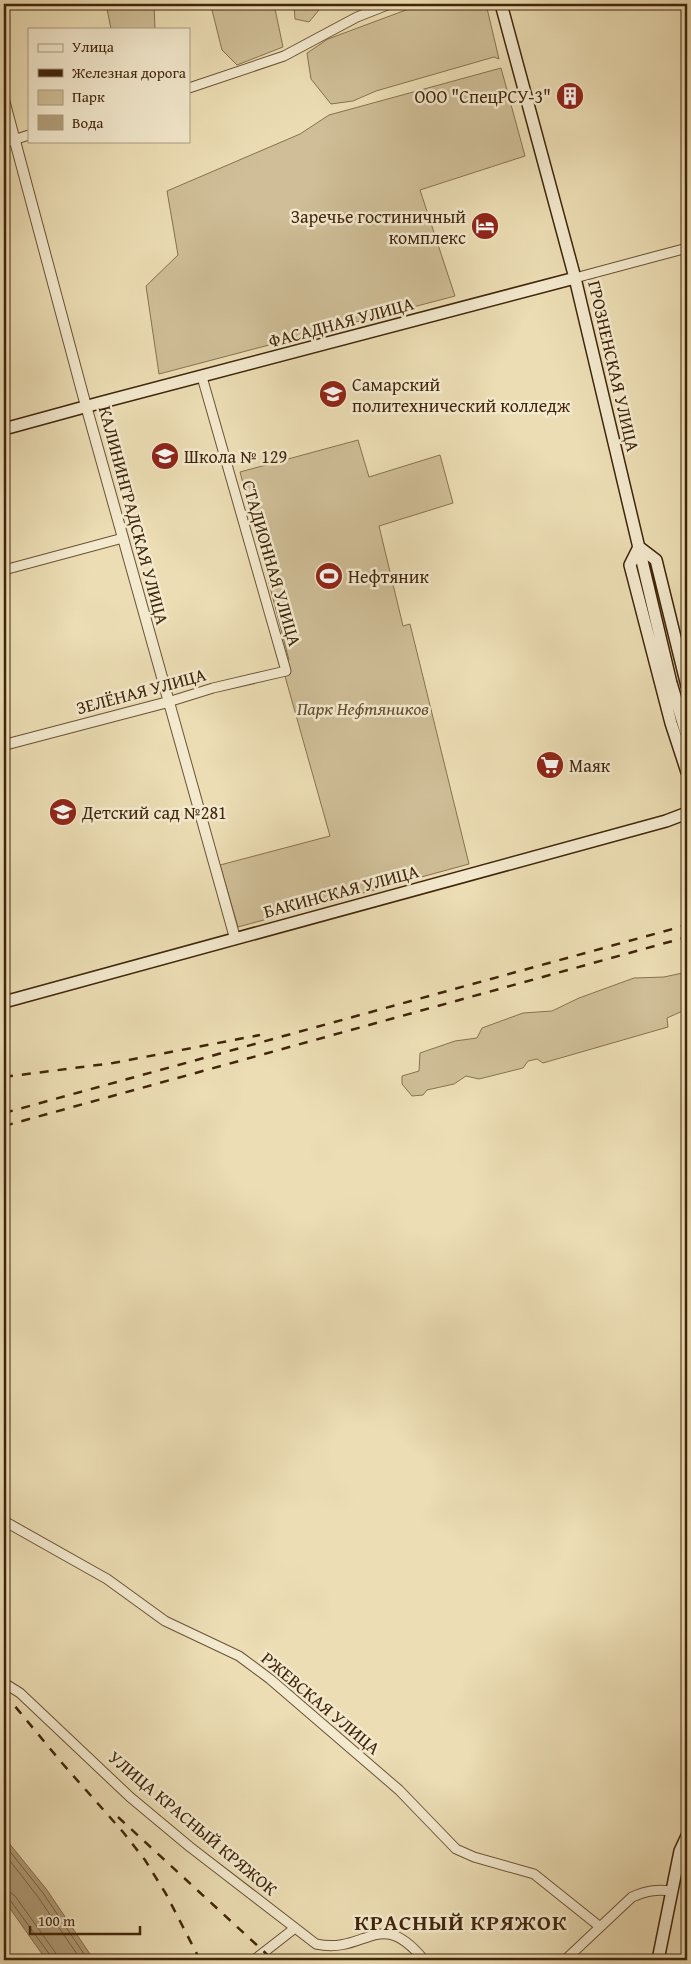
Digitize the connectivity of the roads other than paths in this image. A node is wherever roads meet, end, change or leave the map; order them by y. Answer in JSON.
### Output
{"nodes":[{"id":1,"x":390,"y":4,"type":"edge"},
{"id":2,"x":501,"y":4,"type":"edge"},
{"id":3,"x":190,"y":88,"type":"edge"},
{"id":4,"x":4,"y":100,"type":"edge"},
{"id":5,"x":28,"y":135,"type":"edge"},
{"id":6,"x":16,"y":139,"type":"junction"},
{"id":7,"x":4,"y":143,"type":"edge"},
{"id":8,"x":687,"y":248,"type":"edge"},
{"id":9,"x":575,"y":278,"type":"junction"},
{"id":10,"x":202,"y":377,"type":"junction"},
{"id":11,"x":86,"y":406,"type":"junction"},
{"id":12,"x":4,"y":429,"type":"edge"},
{"id":13,"x":123,"y":538,"type":"junction"},
{"id":14,"x":639,"y":547,"type":"junction"},
{"id":15,"x":4,"y":570,"type":"edge"},
{"id":16,"x":286,"y":671,"type":"joint"},
{"id":17,"x":687,"y":686,"type":"edge"},
{"id":18,"x":168,"y":702,"type":"junction"},
{"id":19,"x":687,"y":736,"type":"edge"},
{"id":20,"x":4,"y":745,"type":"edge"},
{"id":21,"x":687,"y":772,"type":"edge"},
{"id":22,"x":687,"y":813,"type":"edge"},
{"id":23,"x":235,"y":938,"type":"junction"},
{"id":24,"x":4,"y":1001,"type":"edge"},
{"id":25,"x":4,"y":1521,"type":"edge"},
{"id":26,"x":4,"y":1683,"type":"edge"},
{"id":27,"x":687,"y":1836,"type":"edge"},
{"id":28,"x":671,"y":1891,"type":"junction"},
{"id":29,"x":600,"y":1926,"type":"junction"},
{"id":30,"x":296,"y":1928,"type":"junction"},
{"id":31,"x":254,"y":1960,"type":"edge"},
{"id":32,"x":424,"y":1960,"type":"edge"},
{"id":33,"x":565,"y":1960,"type":"edge"},
{"id":34,"x":658,"y":1960,"type":"edge"}],
"edges":[{"from":1,"to":3,"type":"street"},
{"from":2,"to":9,"type":"main road","name":"ГРОЗНЕНСКАЯ УЛИЦА"},
{"from":4,"to":6,"type":"street","name":"КАЛИНИНГРАДСКАЯ УЛИЦА"},
{"from":5,"to":6,"type":"street"},
{"from":6,"to":7,"type":"street"},
{"from":6,"to":11,"type":"street","name":"КАЛИНИНГРАДСКАЯ УЛИЦА"},
{"from":8,"to":9,"type":"street","name":"ФАСАДНАЯ УЛИЦА"},
{"from":9,"to":10,"type":"main road","name":"ФАСАДНАЯ УЛИЦА"},
{"from":9,"to":14,"type":"main road","name":"ГРОЗНЕНСКАЯ УЛИЦА"},
{"from":10,"to":11,"type":"main road","name":"ФАСАДНАЯ УЛИЦА"},
{"from":10,"to":16,"type":"street","name":"СТАДИОННАЯ УЛИЦА"},
{"from":11,"to":12,"type":"main road","name":"ФАСАДНАЯ УЛИЦА"},
{"from":11,"to":13,"type":"street","name":"КАЛИНИНГРАДСКАЯ УЛИЦА"},
{"from":13,"to":15,"type":"street"},
{"from":13,"to":18,"type":"street","name":"КАЛИНИНГРАДСКАЯ УЛИЦА"},
{"from":14,"to":17,"type":"main road"},
{"from":14,"to":19,"type":"main road","name":"ГРОЗНЕНСКАЯ УЛИЦА"},
{"from":14,"to":21,"type":"main road"},
{"from":16,"to":18,"type":"street","name":"ЗЕЛЁНАЯ УЛИЦА"},
{"from":18,"to":20,"type":"street","name":"ЗЕЛЁНАЯ УЛИЦА"},
{"from":18,"to":23,"type":"street","name":"КАЛИНИНГРАДСКАЯ УЛИЦА"},
{"from":22,"to":23,"type":"main road","name":"БАКИНСКАЯ УЛИЦА"},
{"from":23,"to":24,"type":"main road","name":"БАКИНСКАЯ УЛИЦА"},
{"from":25,"to":29,"type":"street","name":"РЖЕВСКАЯ УЛИЦА"},
{"from":26,"to":30,"type":"street","name":"УЛИЦА КРАСНЫЙ КРЯЖОК"},
{"from":27,"to":28,"type":"main road"},
{"from":28,"to":29,"type":"street"},
{"from":28,"to":34,"type":"main road"},
{"from":29,"to":33,"type":"street"},
{"from":30,"to":31,"type":"street"},
{"from":30,"to":32,"type":"street","name":"УЛИЦА КРАСНЫЙ КРЯЖОК"}]}
